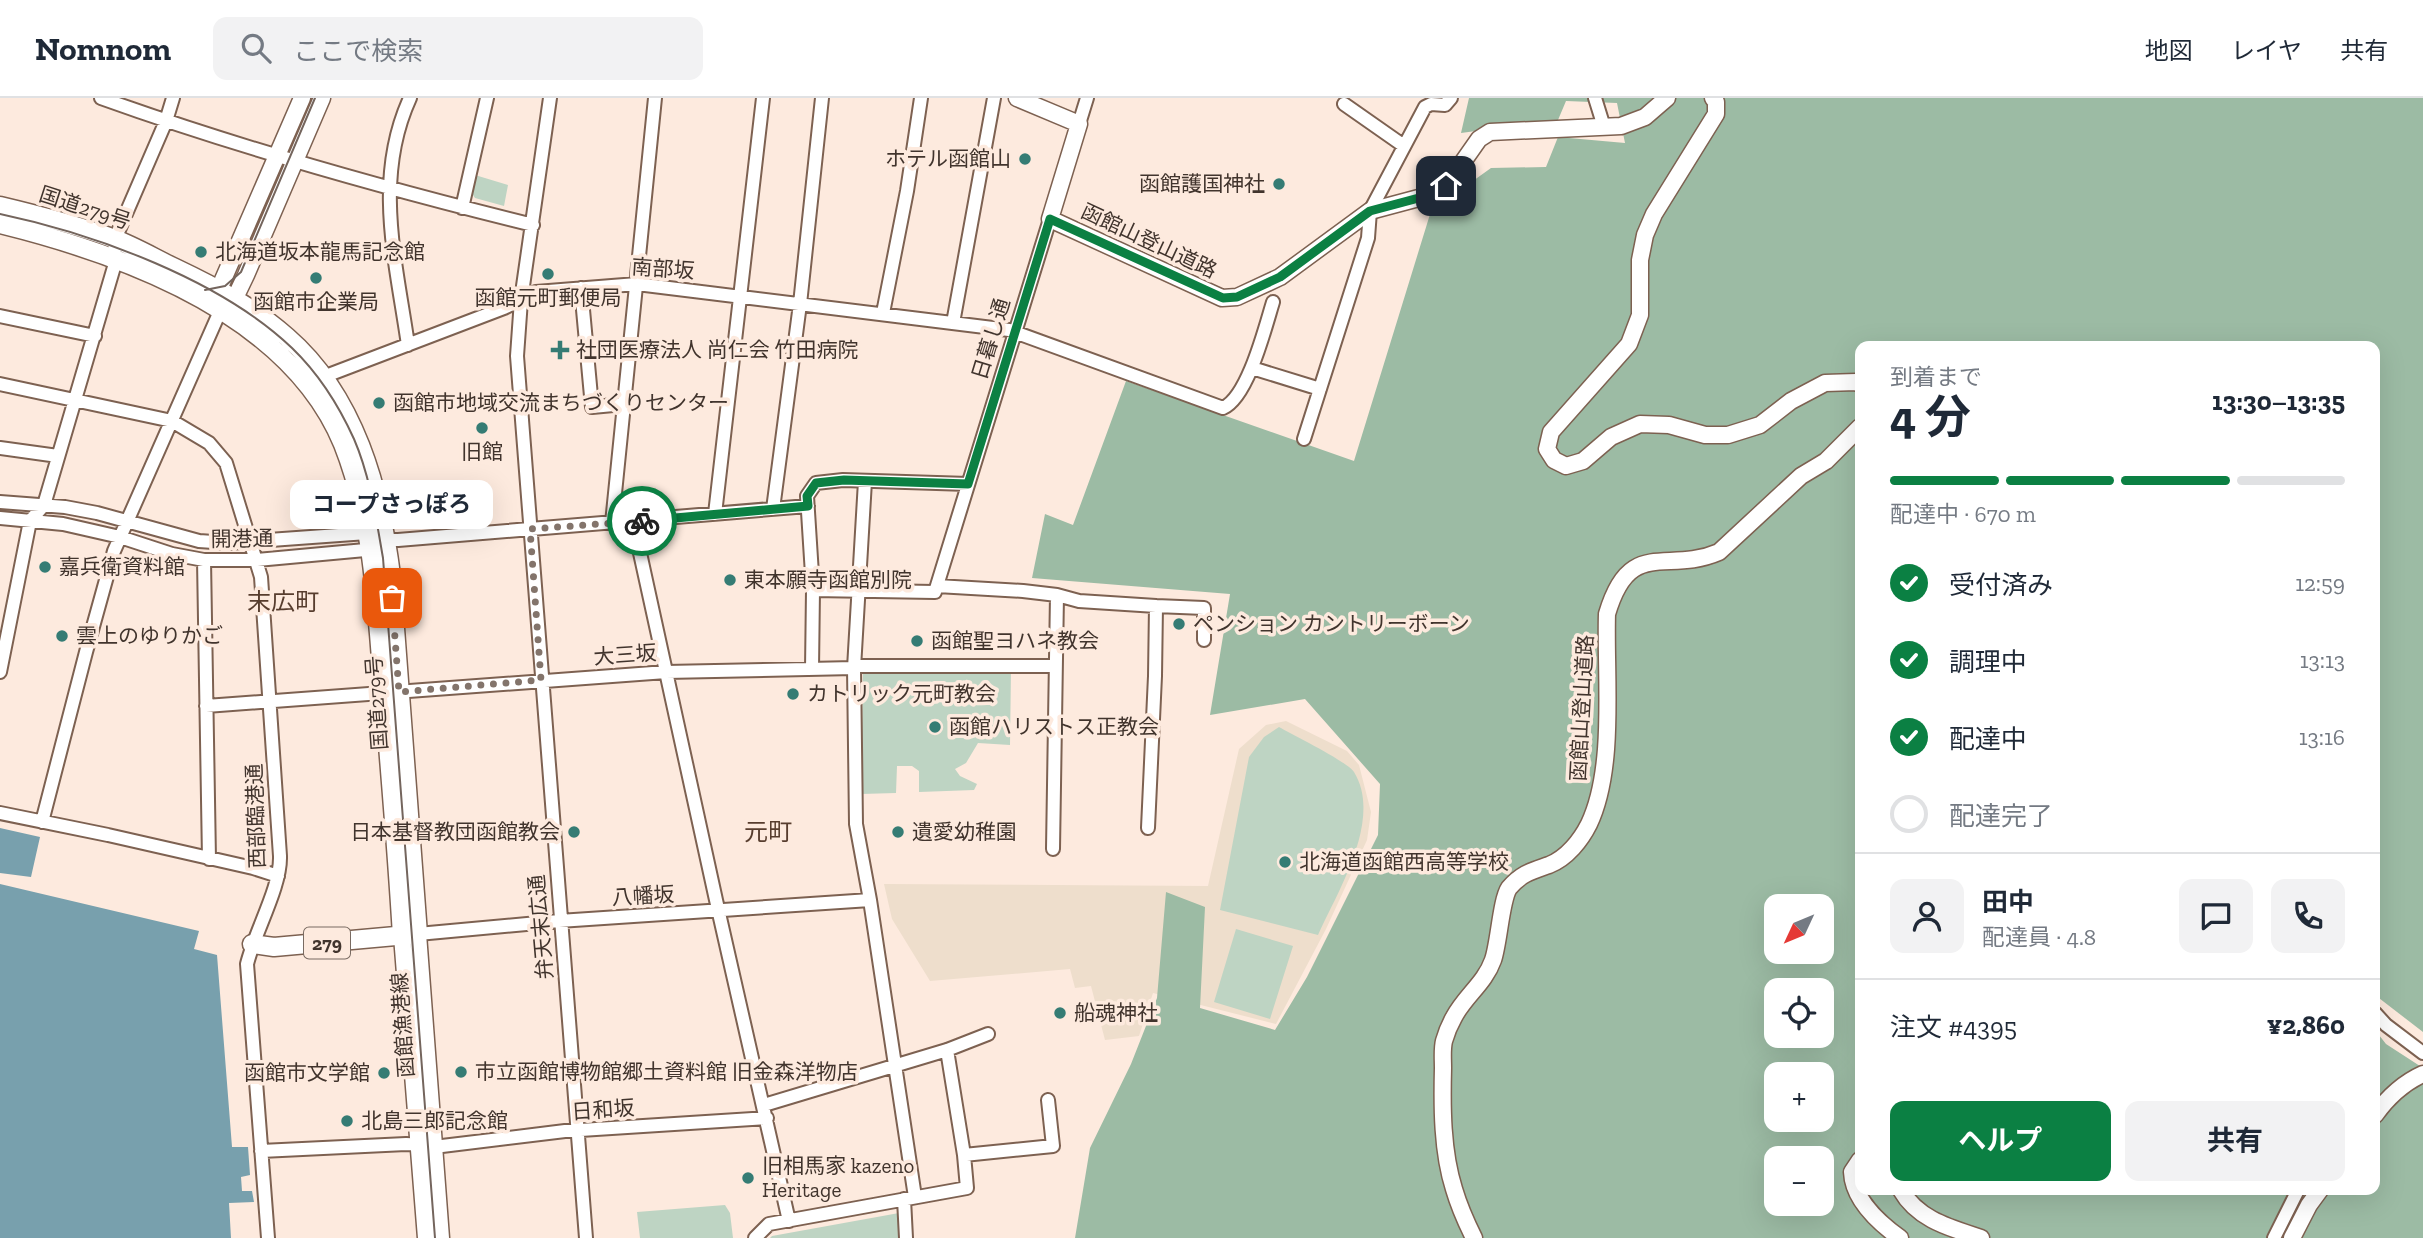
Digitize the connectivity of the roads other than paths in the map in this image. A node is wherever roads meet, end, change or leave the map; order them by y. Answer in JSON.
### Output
{"nodes":[{"id":1,"x":101,"y":98,"type":"edge"},
{"id":2,"x":173,"y":98,"type":"edge"},
{"id":3,"x":410,"y":98,"type":"edge"},
{"id":4,"x":487,"y":98,"type":"edge"},
{"id":5,"x":550,"y":98,"type":"edge"},
{"id":6,"x":655,"y":98,"type":"edge"},
{"id":7,"x":763,"y":98,"type":"edge"},
{"id":8,"x":822,"y":98,"type":"edge"},
{"id":9,"x":921,"y":98,"type":"edge"},
{"id":10,"x":994,"y":98,"type":"edge"},
{"id":11,"x":1017,"y":98,"type":"edge"},
{"id":12,"x":1087,"y":98,"type":"edge"},
{"id":13,"x":1451,"y":98,"type":"edge"},
{"id":14,"x":1595,"y":98,"type":"edge"},
{"id":15,"x":1667,"y":98,"type":"edge"},
{"id":16,"x":1713,"y":98,"type":"edge"},
{"id":17,"x":300,"y":99,"type":"edge"},
{"id":18,"x":320,"y":102,"type":"edge"},
{"id":19,"x":1344,"y":104,"type":"dead end"},
{"id":20,"x":166,"y":121,"type":"junction"},
{"id":21,"x":1079,"y":124,"type":"junction"},
{"id":22,"x":1604,"y":127,"type":"junction"},
{"id":23,"x":1404,"y":146,"type":"junction"},
{"id":24,"x":278,"y":157,"type":"junction"},
{"id":25,"x":295,"y":161,"type":"junction"},
{"id":26,"x":388,"y":189,"type":"junction"},
{"id":27,"x":0,"y":206,"type":"edge"},
{"id":28,"x":461,"y":208,"type":"junction"},
{"id":29,"x":1370,"y":211,"type":"junction"},
{"id":30,"x":1050,"y":219,"type":"junction"},
{"id":31,"x":0,"y":224,"type":"edge"},
{"id":32,"x":533,"y":225,"type":"junction"},
{"id":33,"x":115,"y":239,"type":"junction"},
{"id":34,"x":116,"y":258,"type":"junction"},
{"id":35,"x":637,"y":284,"type":"junction"},
{"id":36,"x":581,"y":288,"type":"junction"},
{"id":37,"x":219,"y":289,"type":"junction"},
{"id":38,"x":741,"y":296,"type":"junction"},
{"id":39,"x":521,"y":300,"type":"junction"},
{"id":40,"x":1273,"y":302,"type":"dead end"},
{"id":41,"x":228,"y":304,"type":"junction"},
{"id":42,"x":800,"y":304,"type":"junction"},
{"id":43,"x":883,"y":313,"type":"junction"},
{"id":44,"x":0,"y":316,"type":"edge"},
{"id":45,"x":953,"y":323,"type":"junction"},
{"id":46,"x":1015,"y":331,"type":"junction"},
{"id":47,"x":95,"y":336,"type":"junction"},
{"id":48,"x":408,"y":345,"type":"junction"},
{"id":49,"x":1252,"y":368,"type":"junction"},
{"id":50,"x":323,"y":377,"type":"junction"},
{"id":51,"x":1855,"y":382,"type":"edge"},
{"id":52,"x":0,"y":384,"type":"edge"},
{"id":53,"x":1320,"y":389,"type":"junction"},
{"id":54,"x":75,"y":401,"type":"junction"},
{"id":55,"x":624,"y":404,"type":"junction"},
{"id":56,"x":172,"y":421,"type":"junction"},
{"id":57,"x":1855,"y":432,"type":"edge"},
{"id":58,"x":1304,"y":439,"type":"dead end"},
{"id":59,"x":0,"y":448,"type":"edge"},
{"id":60,"x":58,"y":456,"type":"junction"},
{"id":61,"x":866,"y":481,"type":"junction"},
{"id":62,"x":968,"y":484,"type":"junction"},
{"id":63,"x":0,"y":502,"type":"edge"},
{"id":64,"x":44,"y":505,"type":"junction"},
{"id":65,"x":808,"y":506,"type":"junction"},
{"id":66,"x":773,"y":509,"type":"junction"},
{"id":67,"x":715,"y":514,"type":"junction"},
{"id":68,"x":0,"y":518,"type":"edge"},
{"id":69,"x":30,"y":521,"type":"junction"},
{"id":70,"x":127,"y":521,"type":"junction"},
{"id":71,"x":633,"y":521,"type":"junction"},
{"id":72,"x":612,"y":523,"type":"junction"},
{"id":73,"x":530,"y":529,"type":"junction"},
{"id":74,"x":120,"y":537,"type":"junction"},
{"id":75,"x":386,"y":540,"type":"junction"},
{"id":76,"x":251,"y":542,"type":"junction"},
{"id":77,"x":369,"y":542,"type":"junction"},
{"id":78,"x":204,"y":560,"type":"junction"},
{"id":79,"x":257,"y":560,"type":"junction"},
{"id":80,"x":936,"y":589,"type":"junction"},
{"id":81,"x":813,"y":590,"type":"junction"},
{"id":82,"x":859,"y":592,"type":"junction"},
{"id":83,"x":1057,"y":594,"type":"junction"},
{"id":84,"x":1156,"y":606,"type":"junction"},
{"id":85,"x":1204,"y":640,"type":"dead end"},
{"id":86,"x":1054,"y":666,"type":"junction"},
{"id":87,"x":854,"y":667,"type":"junction"},
{"id":88,"x":812,"y":669,"type":"junction"},
{"id":89,"x":0,"y":672,"type":"edge"},
{"id":90,"x":666,"y":672,"type":"junction"},
{"id":91,"x":541,"y":680,"type":"junction"},
{"id":92,"x":391,"y":692,"type":"junction"},
{"id":93,"x":270,"y":702,"type":"junction"},
{"id":94,"x":205,"y":706,"type":"junction"},
{"id":95,"x":0,"y":813,"type":"edge"},
{"id":96,"x":42,"y":822,"type":"junction"},
{"id":97,"x":1148,"y":828,"type":"dead end"},
{"id":98,"x":1053,"y":849,"type":"dead end"},
{"id":99,"x":209,"y":859,"type":"junction"},
{"id":100,"x":278,"y":876,"type":"junction"},
{"id":101,"x":870,"y":900,"type":"junction"},
{"id":102,"x":719,"y":911,"type":"junction"},
{"id":103,"x":559,"y":920,"type":"junction"},
{"id":104,"x":410,"y":935,"type":"junction"},
{"id":105,"x":252,"y":944,"type":"junction"},
{"id":106,"x":2380,"y":1018,"type":"edge"},
{"id":107,"x":988,"y":1034,"type":"dead end"},
{"id":108,"x":947,"y":1050,"type":"junction"},
{"id":109,"x":2423,"y":1053,"type":"edge"},
{"id":110,"x":895,"y":1065,"type":"junction"},
{"id":111,"x":2423,"y":1074,"type":"edge"},
{"id":112,"x":1048,"y":1100,"type":"dead end"},
{"id":113,"x":2380,"y":1109,"type":"edge"},
{"id":114,"x":766,"y":1112,"type":"junction"},
{"id":115,"x":577,"y":1131,"type":"junction"},
{"id":116,"x":431,"y":1145,"type":"junction"},
{"id":117,"x":261,"y":1151,"type":"junction"},
{"id":118,"x":964,"y":1155,"type":"junction"},
{"id":119,"x":1855,"y":1168,"type":"edge"},
{"id":120,"x":1855,"y":1189,"type":"edge"},
{"id":121,"x":1858,"y":1195,"type":"edge"},
{"id":122,"x":1904,"y":1195,"type":"edge"},
{"id":123,"x":2296,"y":1195,"type":"edge"},
{"id":124,"x":2316,"y":1195,"type":"edge"},
{"id":125,"x":910,"y":1198,"type":"junction"},
{"id":126,"x":789,"y":1221,"type":"junction"},
{"id":127,"x":268,"y":1238,"type":"edge"},
{"id":128,"x":426,"y":1238,"type":"edge"},
{"id":129,"x":441,"y":1238,"type":"edge"},
{"id":130,"x":586,"y":1238,"type":"edge"},
{"id":131,"x":755,"y":1238,"type":"edge"},
{"id":132,"x":906,"y":1238,"type":"edge"},
{"id":133,"x":1474,"y":1238,"type":"edge"},
{"id":134,"x":1900,"y":1238,"type":"edge"},
{"id":135,"x":1981,"y":1238,"type":"edge"},
{"id":136,"x":2274,"y":1238,"type":"edge"},
{"id":137,"x":2292,"y":1238,"type":"edge"}],
"edges":[{"from":1,"to":20,"type":"street"},
{"from":2,"to":20,"type":"street"},
{"from":3,"to":26,"type":"street"},
{"from":4,"to":28,"type":"street"},
{"from":5,"to":32,"type":"street","name":"弁天末広通"},
{"from":6,"to":35,"type":"street"},
{"from":7,"to":38,"type":"street"},
{"from":8,"to":42,"type":"street"},
{"from":9,"to":43,"type":"street"},
{"from":10,"to":45,"type":"street"},
{"from":11,"to":21,"type":"main road"},
{"from":12,"to":21,"type":"street","name":"日暮し通"},
{"from":13,"to":23,"type":"street"},
{"from":14,"to":22,"type":"street"},
{"from":15,"to":22,"type":"main road","name":"函館山登山道路"},
{"from":16,"to":51,"type":"main road"},
{"from":17,"to":18,"type":"street"},
{"from":17,"to":24,"type":"main road"},
{"from":18,"to":25,"type":"main road"},
{"from":19,"to":23,"type":"street"},
{"from":20,"to":24,"type":"street"},
{"from":20,"to":33,"type":"street"},
{"from":21,"to":30,"type":"main road","name":"日暮し通"},
{"from":22,"to":29,"type":"main road","name":"函館山登山道路"},
{"from":23,"to":29,"type":"street"},
{"from":24,"to":25,"type":"street"},
{"from":24,"to":37,"type":"main road"},
{"from":25,"to":26,"type":"street"},
{"from":25,"to":41,"type":"main road"},
{"from":26,"to":28,"type":"street"},
{"from":26,"to":48,"type":"street"},
{"from":27,"to":33,"type":"highway","name":"国道279号"},
{"from":28,"to":32,"type":"street"},
{"from":29,"to":30,"type":"main road","name":"函館山登山道路"},
{"from":29,"to":53,"type":"street"},
{"from":30,"to":46,"type":"street","name":"日暮し通"},
{"from":31,"to":34,"type":"highway","name":"国道279号"},
{"from":32,"to":39,"type":"street","name":"弁天末広通"},
{"from":33,"to":34,"type":"street"},
{"from":33,"to":37,"type":"highway","name":"国道279号"},
{"from":34,"to":41,"type":"highway","name":"国道279号"},
{"from":34,"to":47,"type":"street"},
{"from":35,"to":36,"type":"street","name":"南部坂"},
{"from":35,"to":38,"type":"street","name":"南部坂"},
{"from":35,"to":55,"type":"street"},
{"from":36,"to":39,"type":"street","name":"南部坂"},
{"from":36,"to":55,"type":"street"},
{"from":37,"to":41,"type":"highway","name":"国道279号"},
{"from":38,"to":42,"type":"street","name":"南部坂"},
{"from":38,"to":67,"type":"street"},
{"from":39,"to":48,"type":"street","name":"南部坂"},
{"from":39,"to":73,"type":"street","name":"弁天末広通"},
{"from":40,"to":49,"type":"street"},
{"from":41,"to":50,"type":"highway","name":"国道279号"},
{"from":41,"to":56,"type":"street"},
{"from":41,"to":77,"type":"highway","name":"国道279号"},
{"from":42,"to":43,"type":"street","name":"南部坂"},
{"from":42,"to":66,"type":"street"},
{"from":43,"to":45,"type":"street","name":"南部坂"},
{"from":44,"to":47,"type":"street"},
{"from":45,"to":46,"type":"street","name":"南部坂"},
{"from":46,"to":49,"type":"street","name":"南部坂"},
{"from":46,"to":62,"type":"street","name":"日暮し通"},
{"from":47,"to":54,"type":"street"},
{"from":48,"to":50,"type":"street","name":"南部坂"},
{"from":49,"to":53,"type":"street"},
{"from":50,"to":75,"type":"highway","name":"国道279号"},
{"from":52,"to":54,"type":"street","name":"西部臨港通"},
{"from":53,"to":58,"type":"street"},
{"from":54,"to":56,"type":"street","name":"西部臨港通"},
{"from":54,"to":60,"type":"street"},
{"from":55,"to":72,"type":"street"},
{"from":56,"to":70,"type":"street"},
{"from":56,"to":76,"type":"street","name":"西部臨港通"},
{"from":57,"to":133,"type":"main road","name":"函館山登山道路"},
{"from":59,"to":60,"type":"street"},
{"from":60,"to":64,"type":"street"},
{"from":61,"to":62,"type":"street"},
{"from":61,"to":65,"type":"street"},
{"from":61,"to":82,"type":"street"},
{"from":62,"to":80,"type":"street","name":"日暮し通"},
{"from":63,"to":64,"type":"street","name":"開港通"},
{"from":64,"to":69,"type":"street"},
{"from":64,"to":70,"type":"street","name":"開港通"},
{"from":65,"to":66,"type":"street"},
{"from":65,"to":81,"type":"street"},
{"from":66,"to":67,"type":"street"},
{"from":67,"to":71,"type":"street"},
{"from":68,"to":69,"type":"street","name":"開港通"},
{"from":69,"to":74,"type":"street","name":"開港通"},
{"from":69,"to":89,"type":"street"},
{"from":70,"to":74,"type":"street"},
{"from":70,"to":76,"type":"street","name":"開港通"},
{"from":71,"to":72,"type":"street"},
{"from":71,"to":90,"type":"street"},
{"from":72,"to":73,"type":"street"},
{"from":73,"to":75,"type":"street"},
{"from":73,"to":91,"type":"street","name":"弁天末広通"},
{"from":74,"to":78,"type":"street","name":"開港通"},
{"from":74,"to":96,"type":"street"},
{"from":75,"to":77,"type":"street","name":"開港通"},
{"from":75,"to":92,"type":"highway","name":"国道279号"},
{"from":76,"to":77,"type":"street","name":"開港通"},
{"from":76,"to":79,"type":"street","name":"西部臨港通"},
{"from":77,"to":79,"type":"street","name":"開港通"},
{"from":77,"to":92,"type":"highway","name":"国道279号"},
{"from":78,"to":79,"type":"street","name":"開港通"},
{"from":78,"to":94,"type":"street"},
{"from":79,"to":93,"type":"street","name":"西部臨港通"},
{"from":80,"to":82,"type":"street"},
{"from":80,"to":83,"type":"street"},
{"from":81,"to":82,"type":"street"},
{"from":81,"to":88,"type":"street"},
{"from":82,"to":87,"type":"street"},
{"from":83,"to":84,"type":"street"},
{"from":83,"to":86,"type":"street"},
{"from":84,"to":85,"type":"street"},
{"from":84,"to":97,"type":"street"},
{"from":86,"to":87,"type":"street","name":"大三坂"},
{"from":86,"to":98,"type":"street"},
{"from":87,"to":88,"type":"street","name":"大三坂"},
{"from":87,"to":101,"type":"street"},
{"from":88,"to":90,"type":"street","name":"大三坂"},
{"from":90,"to":91,"type":"street","name":"大三坂"},
{"from":90,"to":102,"type":"street"},
{"from":91,"to":92,"type":"street","name":"大三坂"},
{"from":91,"to":103,"type":"street","name":"弁天末広通"},
{"from":92,"to":93,"type":"street","name":"大三坂"},
{"from":92,"to":104,"type":"highway","name":"国道279号"},
{"from":93,"to":94,"type":"street","name":"大三坂"},
{"from":93,"to":100,"type":"street","name":"西部臨港通"},
{"from":94,"to":99,"type":"street"},
{"from":95,"to":96,"type":"street"},
{"from":96,"to":99,"type":"street"},
{"from":99,"to":100,"type":"street"},
{"from":100,"to":105,"type":"street","name":"西部臨港通"},
{"from":101,"to":102,"type":"street","name":"八幡坂"},
{"from":101,"to":110,"type":"street"},
{"from":102,"to":103,"type":"street","name":"八幡坂"},
{"from":102,"to":114,"type":"street"},
{"from":103,"to":104,"type":"street","name":"八幡坂"},
{"from":103,"to":115,"type":"street","name":"弁天末広通"},
{"from":104,"to":105,"type":"highway","number":"279"},
{"from":104,"to":116,"type":"main road","name":"函館漁港線"},
{"from":105,"to":117,"type":"street","name":"西部臨港通"},
{"from":106,"to":109,"type":"street"},
{"from":107,"to":108,"type":"street","name":"日和坂"},
{"from":108,"to":110,"type":"street","name":"日和坂"},
{"from":108,"to":118,"type":"street"},
{"from":110,"to":114,"type":"street","name":"日和坂"},
{"from":110,"to":125,"type":"street"},
{"from":111,"to":113,"type":"main road"},
{"from":112,"to":118,"type":"street"},
{"from":114,"to":115,"type":"street","name":"日和坂"},
{"from":114,"to":126,"type":"street"},
{"from":115,"to":116,"type":"street","name":"日和坂"},
{"from":115,"to":130,"type":"street","name":"弁天末広通"},
{"from":116,"to":117,"type":"street","name":"日和坂"},
{"from":116,"to":128,"type":"main road","name":"函館漁港線"},
{"from":116,"to":129,"type":"main road","name":"函館漁港線"},
{"from":117,"to":127,"type":"street","name":"西部臨港通"},
{"from":118,"to":125,"type":"street"},
{"from":119,"to":120,"type":"main road"},
{"from":121,"to":134,"type":"main road"},
{"from":122,"to":135,"type":"main road"},
{"from":123,"to":136,"type":"street"},
{"from":124,"to":137,"type":"main road"},
{"from":125,"to":126,"type":"street"},
{"from":125,"to":132,"type":"street"},
{"from":126,"to":131,"type":"street"}]}
